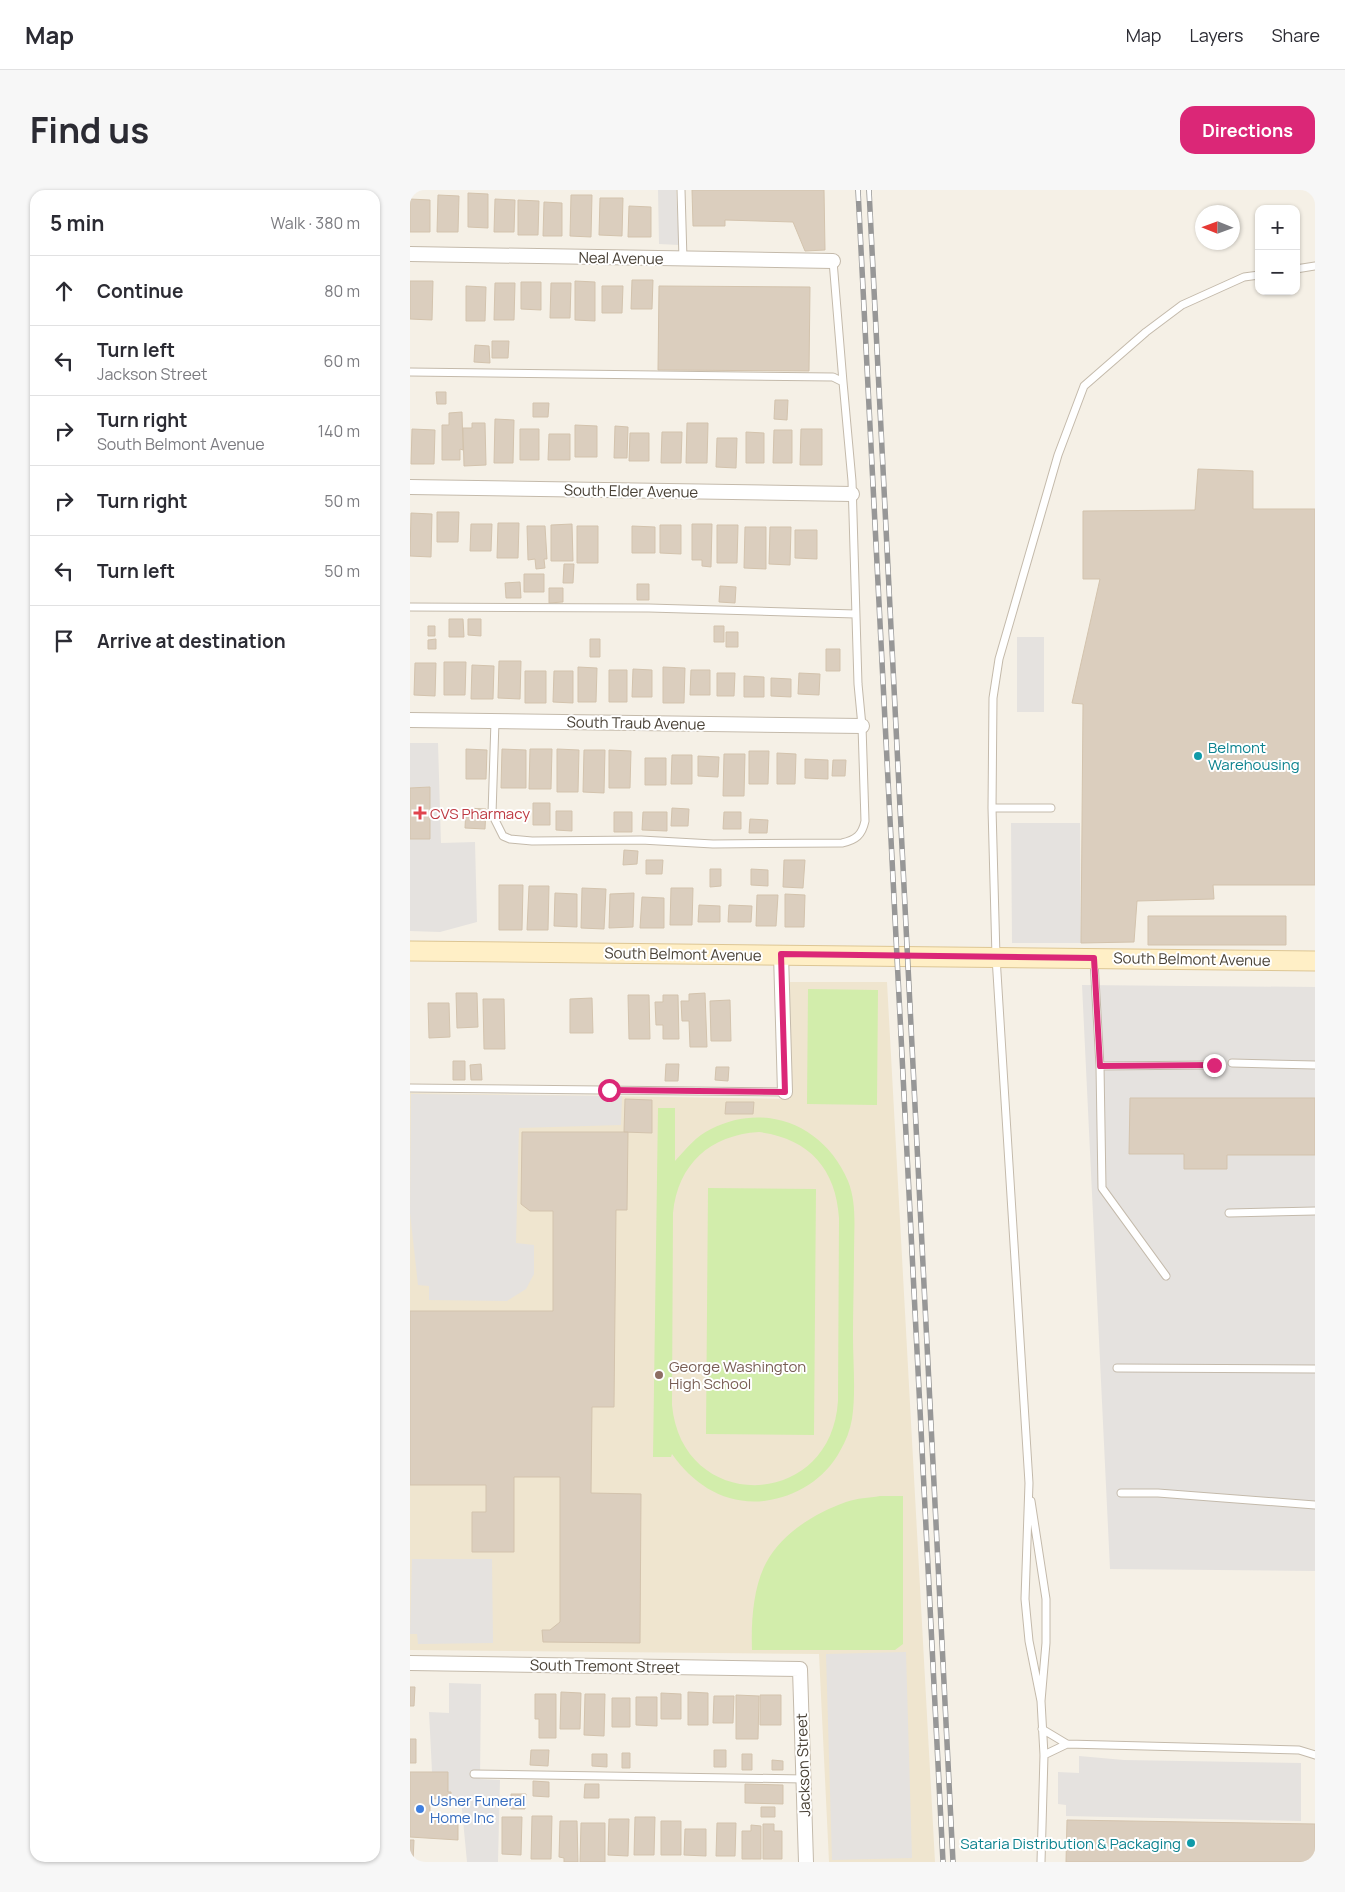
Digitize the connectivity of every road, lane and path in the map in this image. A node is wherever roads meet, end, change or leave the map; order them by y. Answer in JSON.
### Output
{"nodes":[{"id":1,"x":680,"y":190,"type":"edge"},
{"id":2,"x":410,"y":254,"type":"edge"},
{"id":3,"x":683,"y":259,"type":"junction"},
{"id":4,"x":833,"y":261,"type":"joint"},
{"id":5,"x":1315,"y":266,"type":"edge"},
{"id":6,"x":1300,"y":268,"type":"edge"},
{"id":7,"x":1255,"y":276,"type":"edge"},
{"id":8,"x":410,"y":372,"type":"edge"},
{"id":9,"x":843,"y":382,"type":"junction"},
{"id":10,"x":410,"y":487,"type":"edge"},
{"id":11,"x":852,"y":494,"type":"junction"},
{"id":12,"x":410,"y":607,"type":"edge"},
{"id":13,"x":856,"y":614,"type":"junction"},
{"id":14,"x":410,"y":720,"type":"edge"},
{"id":15,"x":495,"y":721,"type":"junction"},
{"id":16,"x":862,"y":726,"type":"junction"},
{"id":17,"x":992,"y":808,"type":"junction"},
{"id":18,"x":1051,"y":808,"type":"dead end"},
{"id":19,"x":410,"y":951,"type":"edge"},
{"id":20,"x":781,"y":954,"type":"junction"},
{"id":21,"x":996,"y":957,"type":"junction"},
{"id":22,"x":1094,"y":958,"type":"junction"},
{"id":23,"x":1315,"y":961,"type":"edge"},
{"id":24,"x":1232,"y":1063,"type":"dead end"},
{"id":25,"x":1214,"y":1065,"type":"dead end"},
{"id":26,"x":1315,"y":1065,"type":"edge"},
{"id":27,"x":1100,"y":1066,"type":"junction"},
{"id":28,"x":410,"y":1088,"type":"edge"},
{"id":29,"x":785,"y":1092,"type":"joint"},
{"id":30,"x":1315,"y":1211,"type":"edge"},
{"id":31,"x":1229,"y":1213,"type":"dead end"},
{"id":32,"x":1166,"y":1276,"type":"dead end"},
{"id":33,"x":1117,"y":1368,"type":"dead end"},
{"id":34,"x":1315,"y":1369,"type":"edge"},
{"id":35,"x":1029,"y":1483,"type":"junction"},
{"id":36,"x":1121,"y":1493,"type":"dead end"},
{"id":37,"x":1315,"y":1505,"type":"edge"},
{"id":38,"x":410,"y":1664,"type":"edge"},
{"id":39,"x":800,"y":1668,"type":"joint"},
{"id":40,"x":1041,"y":1701,"type":"junction"},
{"id":41,"x":1042,"y":1729,"type":"junction"},
{"id":42,"x":1067,"y":1744,"type":"junction"},
{"id":43,"x":1315,"y":1754,"type":"edge"},
{"id":44,"x":1044,"y":1755,"type":"junction"},
{"id":45,"x":474,"y":1774,"type":"dead end"},
{"id":46,"x":804,"y":1779,"type":"junction"},
{"id":47,"x":806,"y":1862,"type":"edge"},
{"id":48,"x":1041,"y":1862,"type":"edge"}],
"edges":[{"from":1,"to":3,"type":"lane"},
{"from":2,"to":3,"type":"street","name":"Neal Avenue"},
{"from":3,"to":4,"type":"street","name":"Neal Avenue"},
{"from":4,"to":9,"type":"lane"},
{"from":5,"to":6,"type":"lane"},
{"from":7,"to":17,"type":"lane"},
{"from":8,"to":9,"type":"lane"},
{"from":9,"to":11,"type":"lane"},
{"from":10,"to":11,"type":"street","name":"South Elder Avenue"},
{"from":11,"to":13,"type":"lane"},
{"from":12,"to":13,"type":"lane"},
{"from":13,"to":16,"type":"lane"},
{"from":14,"to":15,"type":"street","name":"South Traub Avenue"},
{"from":15,"to":16,"type":"street","name":"South Traub Avenue"},
{"from":15,"to":16,"type":"lane"},
{"from":17,"to":18,"type":"lane"},
{"from":17,"to":21,"type":"lane"},
{"from":19,"to":20,"type":"main road","name":"South Belmont Avenue"},
{"from":20,"to":21,"type":"main road","name":"South Belmont Avenue"},
{"from":20,"to":29,"type":"street"},
{"from":21,"to":22,"type":"main road","name":"South Belmont Avenue"},
{"from":21,"to":35,"type":"lane"},
{"from":22,"to":23,"type":"main road","name":"South Belmont Avenue"},
{"from":22,"to":27,"type":"lane"},
{"from":24,"to":26,"type":"lane"},
{"from":25,"to":27,"type":"lane"},
{"from":27,"to":32,"type":"lane"},
{"from":28,"to":29,"type":"lane"},
{"from":30,"to":31,"type":"lane"},
{"from":33,"to":34,"type":"lane"},
{"from":35,"to":40,"type":"lane"},
{"from":35,"to":40,"type":"lane"},
{"from":36,"to":37,"type":"lane"},
{"from":38,"to":39,"type":"street","name":"South Tremont Street"},
{"from":39,"to":46,"type":"street","name":"Jackson Street"},
{"from":40,"to":41,"type":"lane"},
{"from":41,"to":42,"type":"lane"},
{"from":41,"to":44,"type":"lane"},
{"from":42,"to":43,"type":"lane"},
{"from":42,"to":44,"type":"lane"},
{"from":44,"to":48,"type":"lane"},
{"from":45,"to":46,"type":"lane"},
{"from":46,"to":47,"type":"street","name":"Jackson Street"}]}
